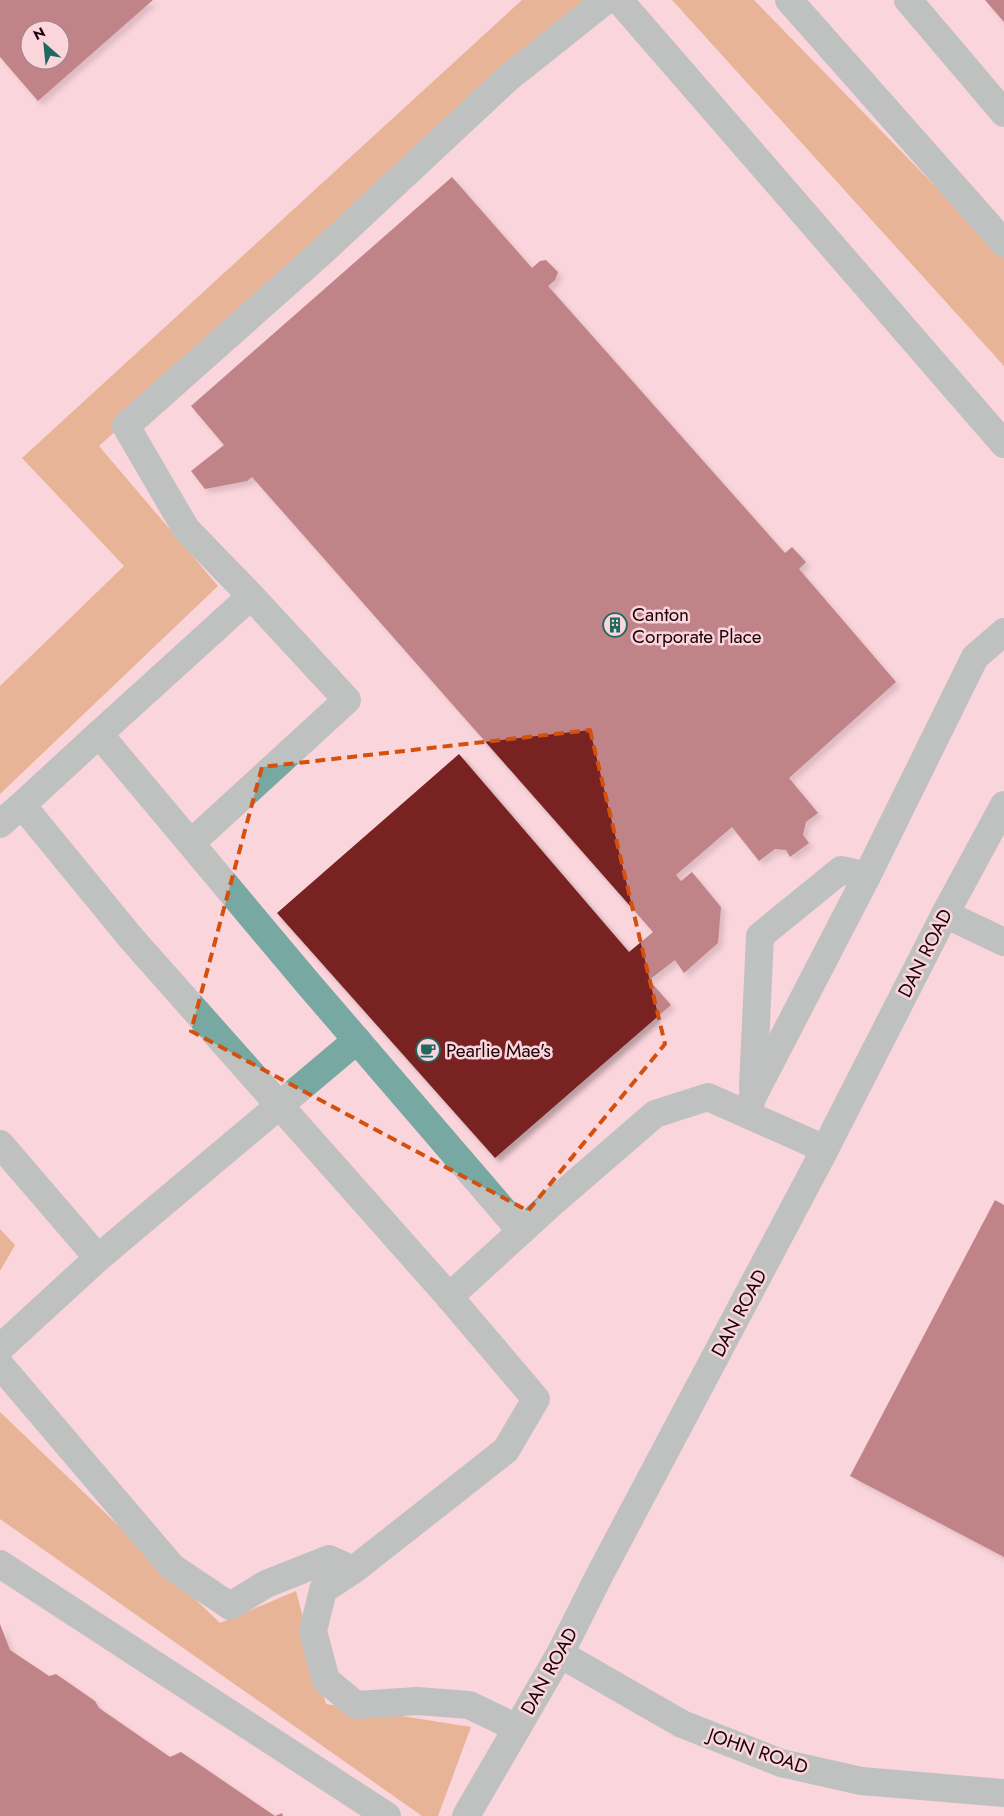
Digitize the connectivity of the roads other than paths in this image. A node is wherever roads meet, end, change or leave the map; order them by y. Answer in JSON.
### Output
{"nodes":[{"id":1,"x":606,"y":0,"type":"edge"},
{"id":2,"x":618,"y":0,"type":"edge"},
{"id":3,"x":789,"y":0,"type":"edge"},
{"id":4,"x":908,"y":0,"type":"edge"},
{"id":5,"x":1004,"y":113,"type":"edge"},
{"id":6,"x":1001,"y":232,"type":"edge"},
{"id":7,"x":1004,"y":444,"type":"edge"},
{"id":8,"x":251,"y":596,"type":"junction"},
{"id":9,"x":1004,"y":632,"type":"edge"},
{"id":10,"x":99,"y":734,"type":"junction"},
{"id":11,"x":22,"y":805,"type":"junction"},
{"id":12,"x":1004,"y":805,"type":"edge"},
{"id":13,"x":0,"y":824,"type":"edge"},
{"id":14,"x":190,"y":843,"type":"junction"},
{"id":15,"x":867,"y":876,"type":"junction"},
{"id":16,"x":945,"y":914,"type":"junction"},
{"id":17,"x":1003,"y":945,"type":"edge"},
{"id":18,"x":357,"y":1040,"type":"junction"},
{"id":19,"x":280,"y":1105,"type":"junction"},
{"id":20,"x":750,"y":1105,"type":"junction"},
{"id":21,"x":0,"y":1144,"type":"edge"},
{"id":22,"x":825,"y":1150,"type":"junction"},
{"id":23,"x":521,"y":1231,"type":"junction"},
{"id":24,"x":98,"y":1258,"type":"junction"},
{"id":25,"x":449,"y":1297,"type":"junction"},
{"id":26,"x":0,"y":1348,"type":"edge"},
{"id":27,"x":0,"y":1365,"type":"edge"},
{"id":28,"x":0,"y":1564,"type":"edge"},
{"id":29,"x":353,"y":1570,"type":"junction"},
{"id":30,"x":560,"y":1654,"type":"junction"},
{"id":31,"x":517,"y":1728,"type":"junction"},
{"id":32,"x":1004,"y":1793,"type":"edge"},
{"id":33,"x":470,"y":1815,"type":"edge"},
{"id":34,"x":387,"y":1816,"type":"edge"}],
"edges":[{"from":1,"to":8,"type":"street"},
{"from":2,"to":7,"type":"street"},
{"from":3,"to":6,"type":"street"},
{"from":4,"to":5,"type":"street"},
{"from":8,"to":10,"type":"street"},
{"from":8,"to":14,"type":"street"},
{"from":9,"to":15,"type":"street"},
{"from":10,"to":11,"type":"street"},
{"from":10,"to":14,"type":"street"},
{"from":11,"to":13,"type":"street"},
{"from":11,"to":19,"type":"street"},
{"from":12,"to":16,"type":"street","name":"DAN ROAD"},
{"from":14,"to":18,"type":"street"},
{"from":15,"to":20,"type":"street"},
{"from":15,"to":20,"type":"street"},
{"from":16,"to":17,"type":"street"},
{"from":16,"to":22,"type":"street","name":"DAN ROAD"},
{"from":18,"to":19,"type":"street"},
{"from":18,"to":23,"type":"street"},
{"from":19,"to":24,"type":"street"},
{"from":19,"to":25,"type":"street"},
{"from":20,"to":22,"type":"street"},
{"from":20,"to":23,"type":"street"},
{"from":21,"to":24,"type":"street"},
{"from":22,"to":30,"type":"street","name":"DAN ROAD"},
{"from":23,"to":25,"type":"street"},
{"from":24,"to":26,"type":"street"},
{"from":25,"to":29,"type":"street"},
{"from":27,"to":29,"type":"street"},
{"from":28,"to":34,"type":"street"},
{"from":29,"to":31,"type":"street"},
{"from":30,"to":31,"type":"street","name":"DAN ROAD"},
{"from":30,"to":32,"type":"street","name":"JOHN ROAD"},
{"from":31,"to":33,"type":"street","name":"DAN ROAD"}]}
